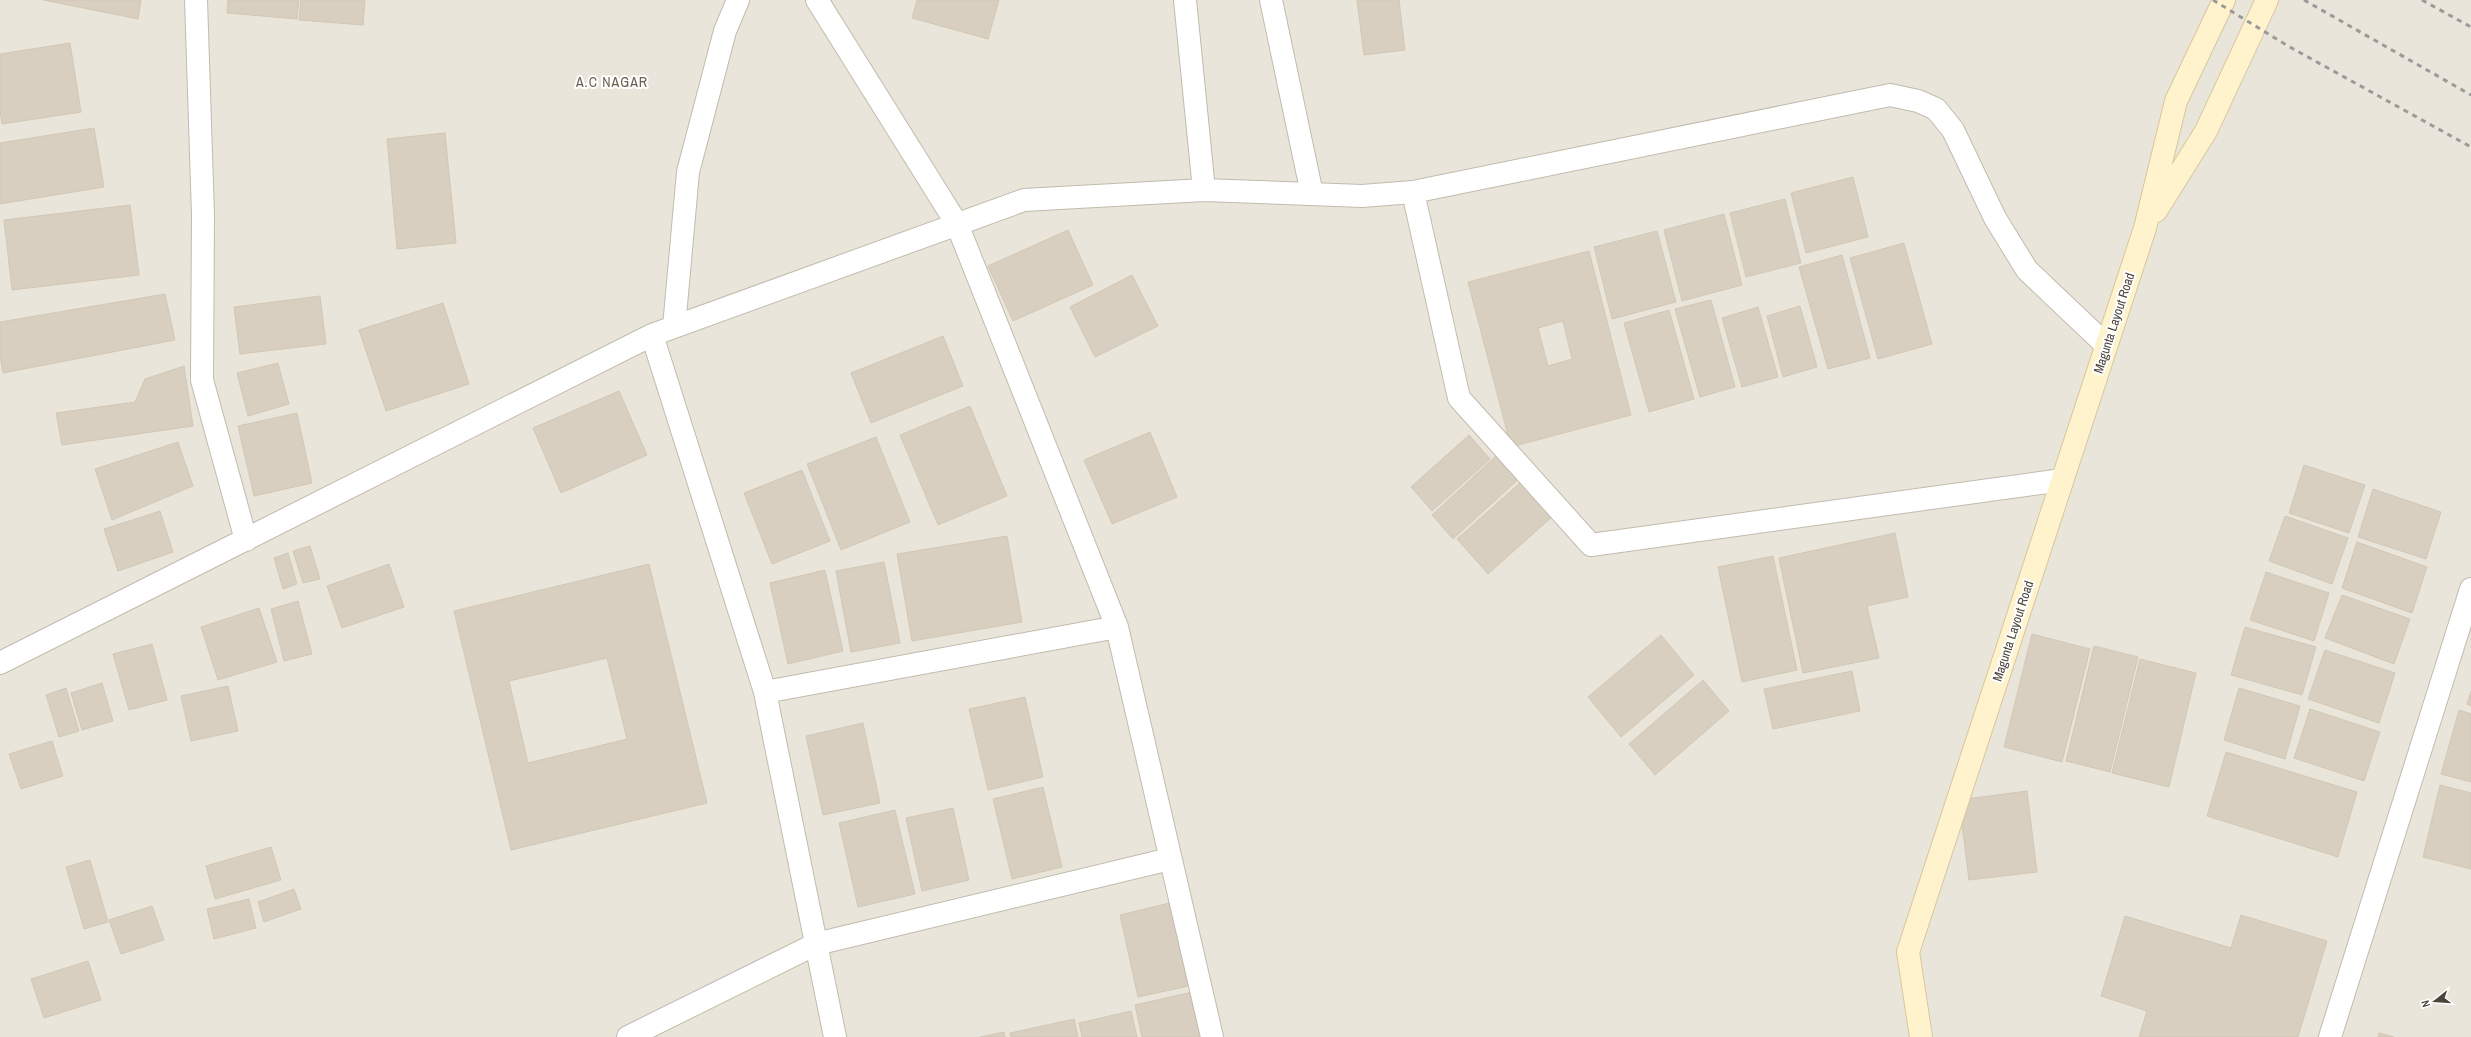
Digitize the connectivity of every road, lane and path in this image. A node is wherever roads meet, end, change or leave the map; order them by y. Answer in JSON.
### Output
{"nodes":[{"id":1,"x":196,"y":0,"type":"edge"},
{"id":2,"x":738,"y":0,"type":"edge"},
{"id":3,"x":817,"y":0,"type":"edge"},
{"id":4,"x":1186,"y":0,"type":"edge"},
{"id":5,"x":1271,"y":0,"type":"edge"},
{"id":6,"x":2224,"y":0,"type":"edge"},
{"id":7,"x":2267,"y":0,"type":"edge"},
{"id":8,"x":1204,"y":190,"type":"junction"},
{"id":9,"x":1413,"y":192,"type":"junction"},
{"id":10,"x":1312,"y":194,"type":"junction"},
{"id":11,"x":957,"y":224,"type":"junction"},
{"id":12,"x":2145,"y":228,"type":"junction"},
{"id":13,"x":674,"y":327,"type":"junction"},
{"id":14,"x":652,"y":335,"type":"junction"},
{"id":15,"x":2106,"y":345,"type":"junction"},
{"id":16,"x":2062,"y":480,"type":"junction"},
{"id":17,"x":246,"y":540,"type":"junction"},
{"id":18,"x":2471,"y":589,"type":"edge"},
{"id":19,"x":1117,"y":627,"type":"junction"},
{"id":20,"x":0,"y":663,"type":"edge"},
{"id":21,"x":765,"y":692,"type":"junction"},
{"id":22,"x":1170,"y":859,"type":"junction"},
{"id":23,"x":816,"y":944,"type":"junction"},
{"id":24,"x":628,"y":1037,"type":"edge"},
{"id":25,"x":834,"y":1037,"type":"edge"},
{"id":26,"x":1212,"y":1037,"type":"edge"},
{"id":27,"x":1921,"y":1037,"type":"edge"},
{"id":28,"x":2330,"y":1037,"type":"edge"}],
"edges":[{"from":1,"to":17,"type":"street"},
{"from":2,"to":13,"type":"street"},
{"from":3,"to":11,"type":"street"},
{"from":4,"to":8,"type":"street"},
{"from":5,"to":10,"type":"street"},
{"from":6,"to":12,"type":"street","name":"Magunta Layout Road"},
{"from":7,"to":12,"type":"street","name":"Magunta Layout Road"},
{"from":8,"to":10,"type":"street"},
{"from":8,"to":11,"type":"street"},
{"from":9,"to":10,"type":"street"},
{"from":9,"to":15,"type":"street"},
{"from":9,"to":16,"type":"street"},
{"from":11,"to":13,"type":"street"},
{"from":11,"to":19,"type":"street"},
{"from":12,"to":15,"type":"street","name":"Magunta Layout Road"},
{"from":13,"to":14,"type":"street"},
{"from":14,"to":17,"type":"street"},
{"from":14,"to":21,"type":"street"},
{"from":15,"to":16,"type":"street","name":"Magunta Layout Road"},
{"from":16,"to":27,"type":"street","name":"Magunta Layout Road"},
{"from":17,"to":20,"type":"street"},
{"from":18,"to":28,"type":"street"},
{"from":19,"to":21,"type":"street"},
{"from":19,"to":22,"type":"street"},
{"from":21,"to":23,"type":"street"},
{"from":22,"to":23,"type":"street"},
{"from":22,"to":26,"type":"street"},
{"from":23,"to":24,"type":"street"},
{"from":23,"to":25,"type":"street"}]}
